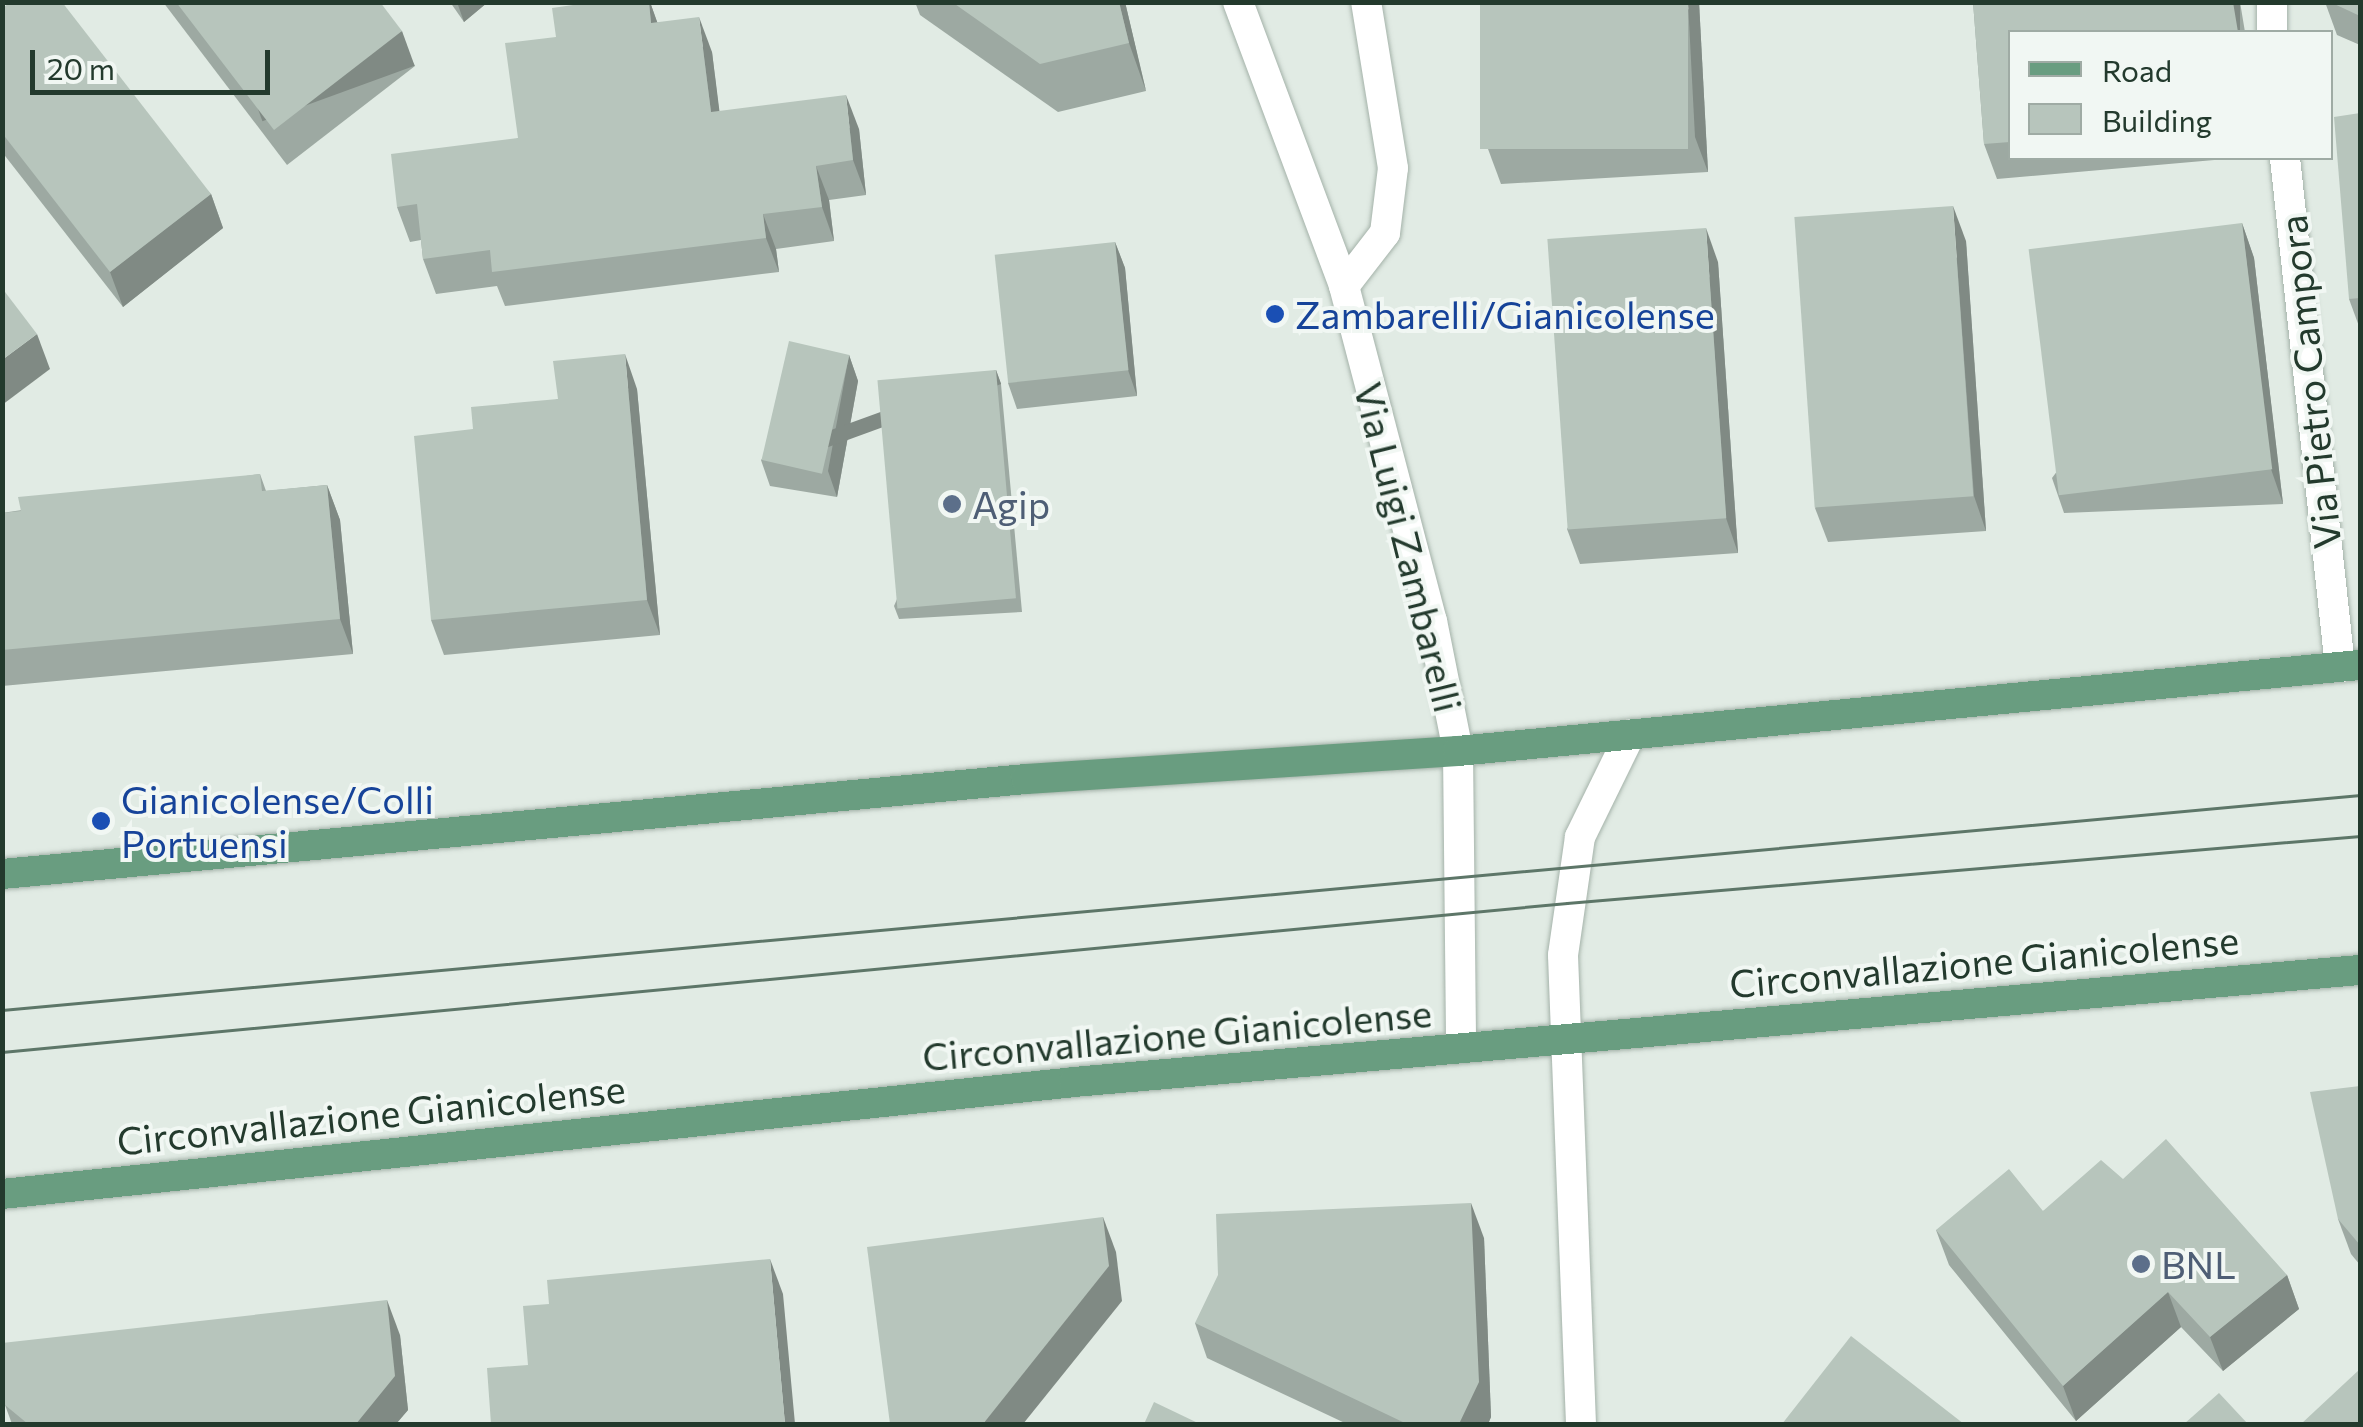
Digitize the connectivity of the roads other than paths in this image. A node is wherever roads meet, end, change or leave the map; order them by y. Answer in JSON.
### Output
{"nodes":[{"id":1,"x":1238,"y":2,"type":"edge"},
{"id":2,"x":1366,"y":2,"type":"edge"},
{"id":3,"x":2272,"y":2,"type":"edge"},
{"id":4,"x":2272,"y":30,"type":"edge"},
{"id":5,"x":2286,"y":160,"type":"edge"},
{"id":6,"x":1344,"y":286,"type":"junction"},
{"id":7,"x":2350,"y":666,"type":"edge"},
{"id":8,"x":1630,"y":734,"type":"junction"},
{"id":9,"x":1458,"y":751,"type":"junction"},
{"id":10,"x":2,"y":874,"type":"edge"},
{"id":11,"x":2360,"y":970,"type":"edge"},
{"id":12,"x":1564,"y":1036,"type":"junction"},
{"id":13,"x":1461,"y":1048,"type":"junction"},
{"id":14,"x":2,"y":1194,"type":"edge"},
{"id":15,"x":1581,"y":1424,"type":"edge"}],
"edges":[{"from":1,"to":6,"type":"street","name":"Via Luigi Zambarelli"},
{"from":2,"to":6,"type":"street"},
{"from":3,"to":4,"type":"street"},
{"from":5,"to":7,"type":"street","name":"Via Pietro Campora"},
{"from":6,"to":9,"type":"street","name":"Via Luigi Zambarelli"},
{"from":7,"to":8,"type":"main road"},
{"from":8,"to":9,"type":"main road"},
{"from":8,"to":12,"type":"street"},
{"from":9,"to":10,"type":"main road"},
{"from":9,"to":13,"type":"street","name":"Via Luigi Zambarelli"},
{"from":11,"to":12,"type":"main road","name":"Circonvallazione Gianicolense"},
{"from":12,"to":13,"type":"main road","name":"Circonvallazione Gianicolense"},
{"from":12,"to":15,"type":"street"},
{"from":13,"to":14,"type":"main road","name":"Circonvallazione Gianicolense"}]}
